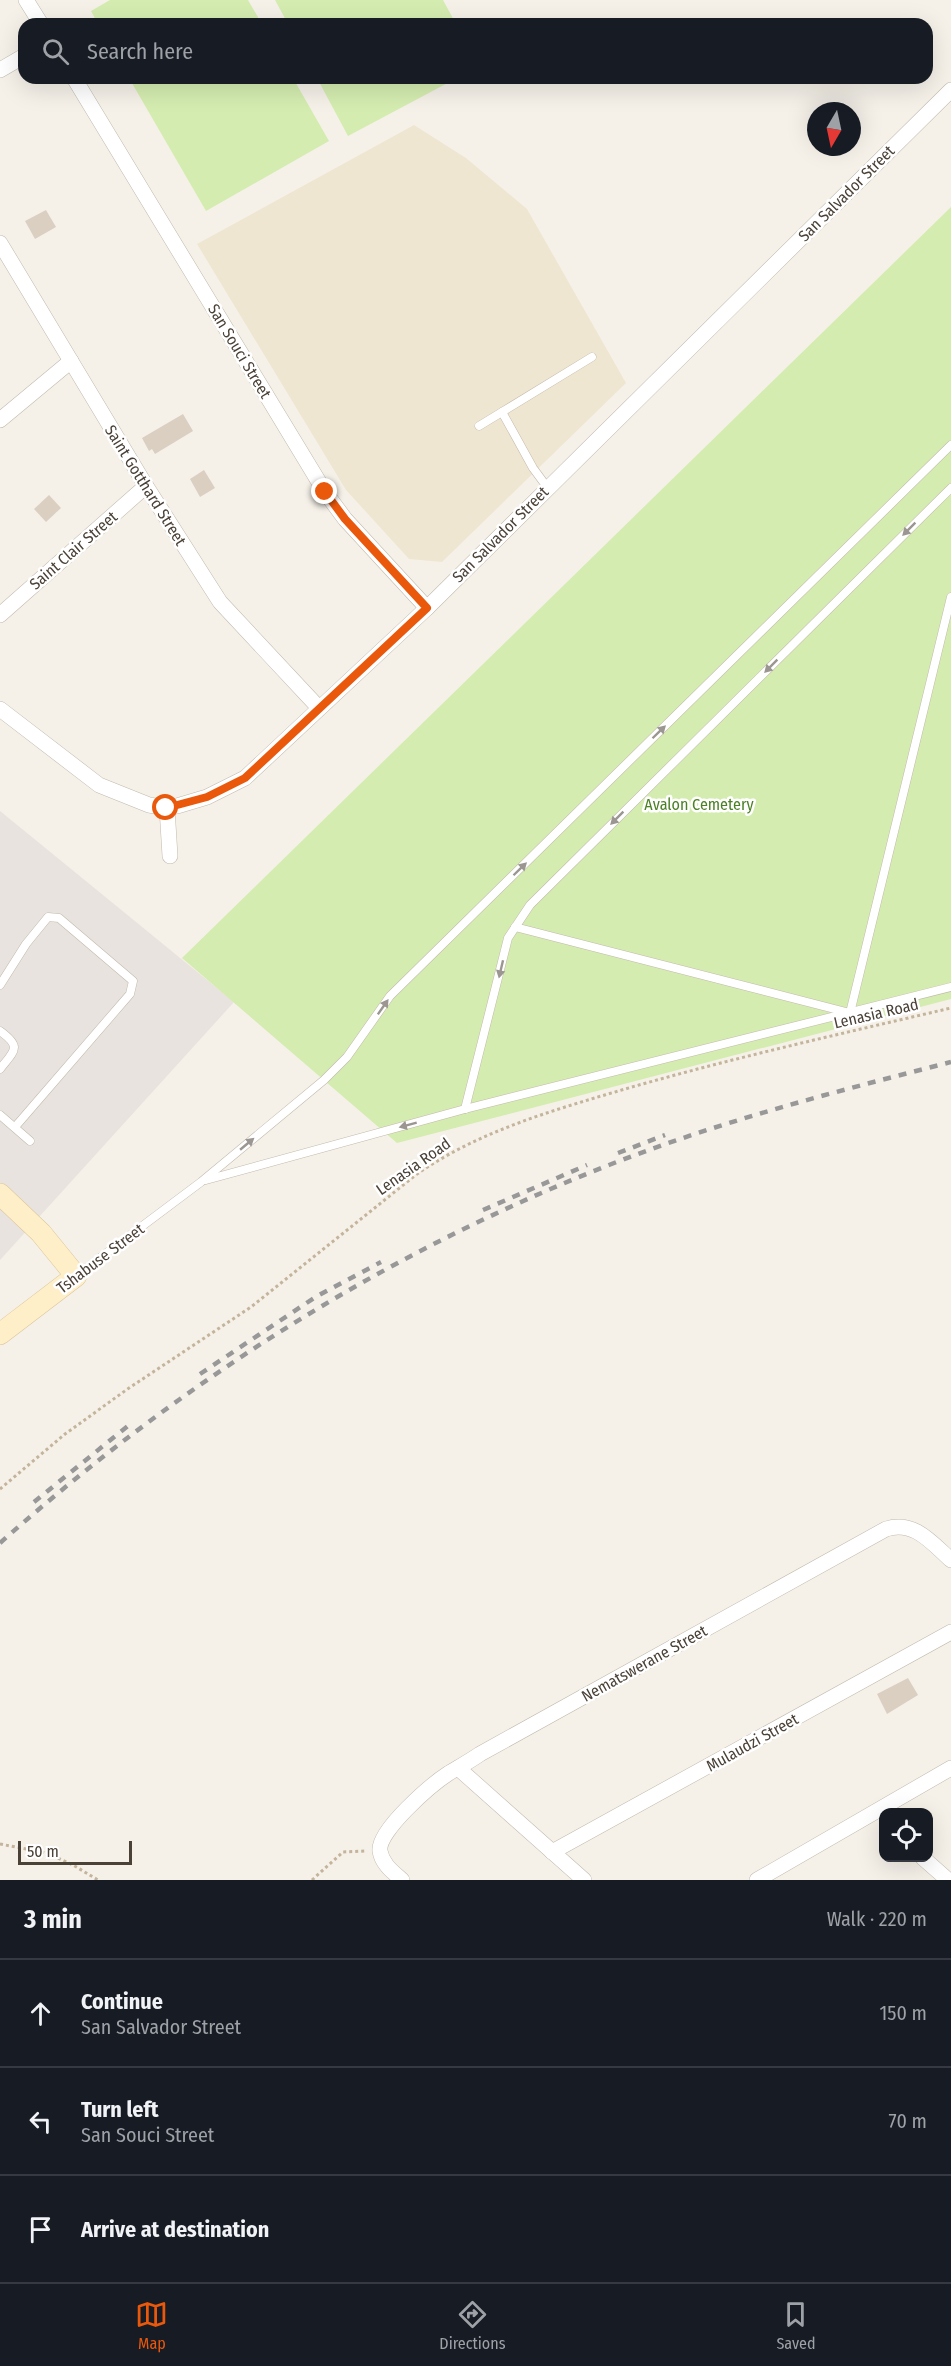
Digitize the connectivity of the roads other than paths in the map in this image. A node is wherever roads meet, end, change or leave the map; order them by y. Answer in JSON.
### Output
{"nodes":[{"id":1,"x":26,"y":0,"type":"edge"},
{"id":2,"x":37,"y":18,"type":"edge"},
{"id":3,"x":18,"y":60,"type":"edge"},
{"id":4,"x":0,"y":70,"type":"edge"},
{"id":5,"x":78,"y":84,"type":"edge"},
{"id":6,"x":951,"y":90,"type":"edge"},
{"id":7,"x":0,"y":243,"type":"edge"},
{"id":8,"x":592,"y":357,"type":"dead end"},
{"id":9,"x":70,"y":361,"type":"junction"},
{"id":10,"x":502,"y":412,"type":"junction"},
{"id":11,"x":0,"y":420,"type":"edge"},
{"id":12,"x":479,"y":426,"type":"dead end"},
{"id":13,"x":951,"y":446,"type":"edge"},
{"id":14,"x":146,"y":486,"type":"junction"},
{"id":15,"x":547,"y":487,"type":"junction"},
{"id":16,"x":951,"y":488,"type":"edge"},
{"id":17,"x":951,"y":597,"type":"edge"},
{"id":18,"x":427,"y":608,"type":"junction"},
{"id":19,"x":0,"y":615,"type":"edge"},
{"id":20,"x":319,"y":708,"type":"junction"},
{"id":21,"x":0,"y":709,"type":"edge"},
{"id":22,"x":166,"y":808,"type":"junction"},
{"id":23,"x":170,"y":856,"type":"dead end"},
{"id":24,"x":515,"y":927,"type":"junction"},
{"id":25,"x":0,"y":985,"type":"edge"},
{"id":26,"x":951,"y":987,"type":"edge"},
{"id":27,"x":850,"y":1013,"type":"junction"},
{"id":28,"x":0,"y":1031,"type":"edge"},
{"id":29,"x":0,"y":1069,"type":"edge"},
{"id":30,"x":465,"y":1109,"type":"junction"},
{"id":31,"x":0,"y":1115,"type":"edge"},
{"id":32,"x":15,"y":1127,"type":"junction"},
{"id":33,"x":30,"y":1141,"type":"dead end"},
{"id":34,"x":201,"y":1182,"type":"junction"},
{"id":35,"x":0,"y":1194,"type":"edge"},
{"id":36,"x":76,"y":1276,"type":"junction"},
{"id":37,"x":0,"y":1334,"type":"edge"},
{"id":38,"x":951,"y":1560,"type":"edge"},
{"id":39,"x":951,"y":1632,"type":"edge"},
{"id":40,"x":458,"y":1768,"type":"junction"},
{"id":41,"x":951,"y":1768,"type":"edge"},
{"id":42,"x":878,"y":1818,"type":"edge"},
{"id":43,"x":552,"y":1852,"type":"junction"},
{"id":44,"x":928,"y":1862,"type":"edge"},
{"id":45,"x":760,"y":1879,"type":"edge"},
{"id":46,"x":402,"y":1880,"type":"edge"},
{"id":47,"x":584,"y":1880,"type":"edge"},
{"id":48,"x":948,"y":1880,"type":"edge"}],
"edges":[{"from":1,"to":2,"type":"street"},
{"from":3,"to":4,"type":"street"},
{"from":5,"to":18,"type":"street","name":"San Souci Street"},
{"from":6,"to":15,"type":"street","name":"San Salvador Street"},
{"from":7,"to":9,"type":"street","name":"Saint Gotthard Street"},
{"from":8,"to":10,"type":"lane"},
{"from":9,"to":11,"type":"street"},
{"from":9,"to":14,"type":"street","name":"Saint Gotthard Street"},
{"from":10,"to":12,"type":"lane"},
{"from":10,"to":15,"type":"lane"},
{"from":34,"to":13,"type":"lane","name":"Tshabuse Street","one_way":true},
{"from":14,"to":19,"type":"street","name":"Saint Clair Street"},
{"from":14,"to":20,"type":"street","name":"Saint Gotthard Street"},
{"from":15,"to":18,"type":"street","name":"San Salvador Street"},
{"from":16,"to":24,"type":"lane","one_way":true},
{"from":17,"to":27,"type":"lane"},
{"from":18,"to":20,"type":"street","name":"San Salvador Street"},
{"from":20,"to":22,"type":"street","name":"San Salvador Street"},
{"from":21,"to":22,"type":"street","name":"San Salvador Street"},
{"from":22,"to":23,"type":"street"},
{"from":24,"to":27,"type":"lane"},
{"from":24,"to":30,"type":"lane","one_way":true},
{"from":25,"to":32,"type":"lane"},
{"from":26,"to":27,"type":"lane"},
{"from":27,"to":30,"type":"lane"},
{"from":28,"to":29,"type":"lane"},
{"from":30,"to":34,"type":"lane","one_way":true},
{"from":31,"to":32,"type":"lane"},
{"from":32,"to":33,"type":"lane"},
{"from":34,"to":36,"type":"lane","name":"Tshabuse Street"},
{"from":35,"to":36,"type":"street"},
{"from":36,"to":37,"type":"street","name":"Tshabuse Street"},
{"from":38,"to":40,"type":"street","name":"Nematswerane Street"},
{"from":39,"to":43,"type":"street","name":"Mulaudzi Street"},
{"from":40,"to":43,"type":"street"},
{"from":40,"to":46,"type":"street","name":"Nematswerane Street"},
{"from":41,"to":42,"type":"street"},
{"from":42,"to":45,"type":"street"},
{"from":43,"to":47,"type":"street"},
{"from":44,"to":48,"type":"street"}]}
